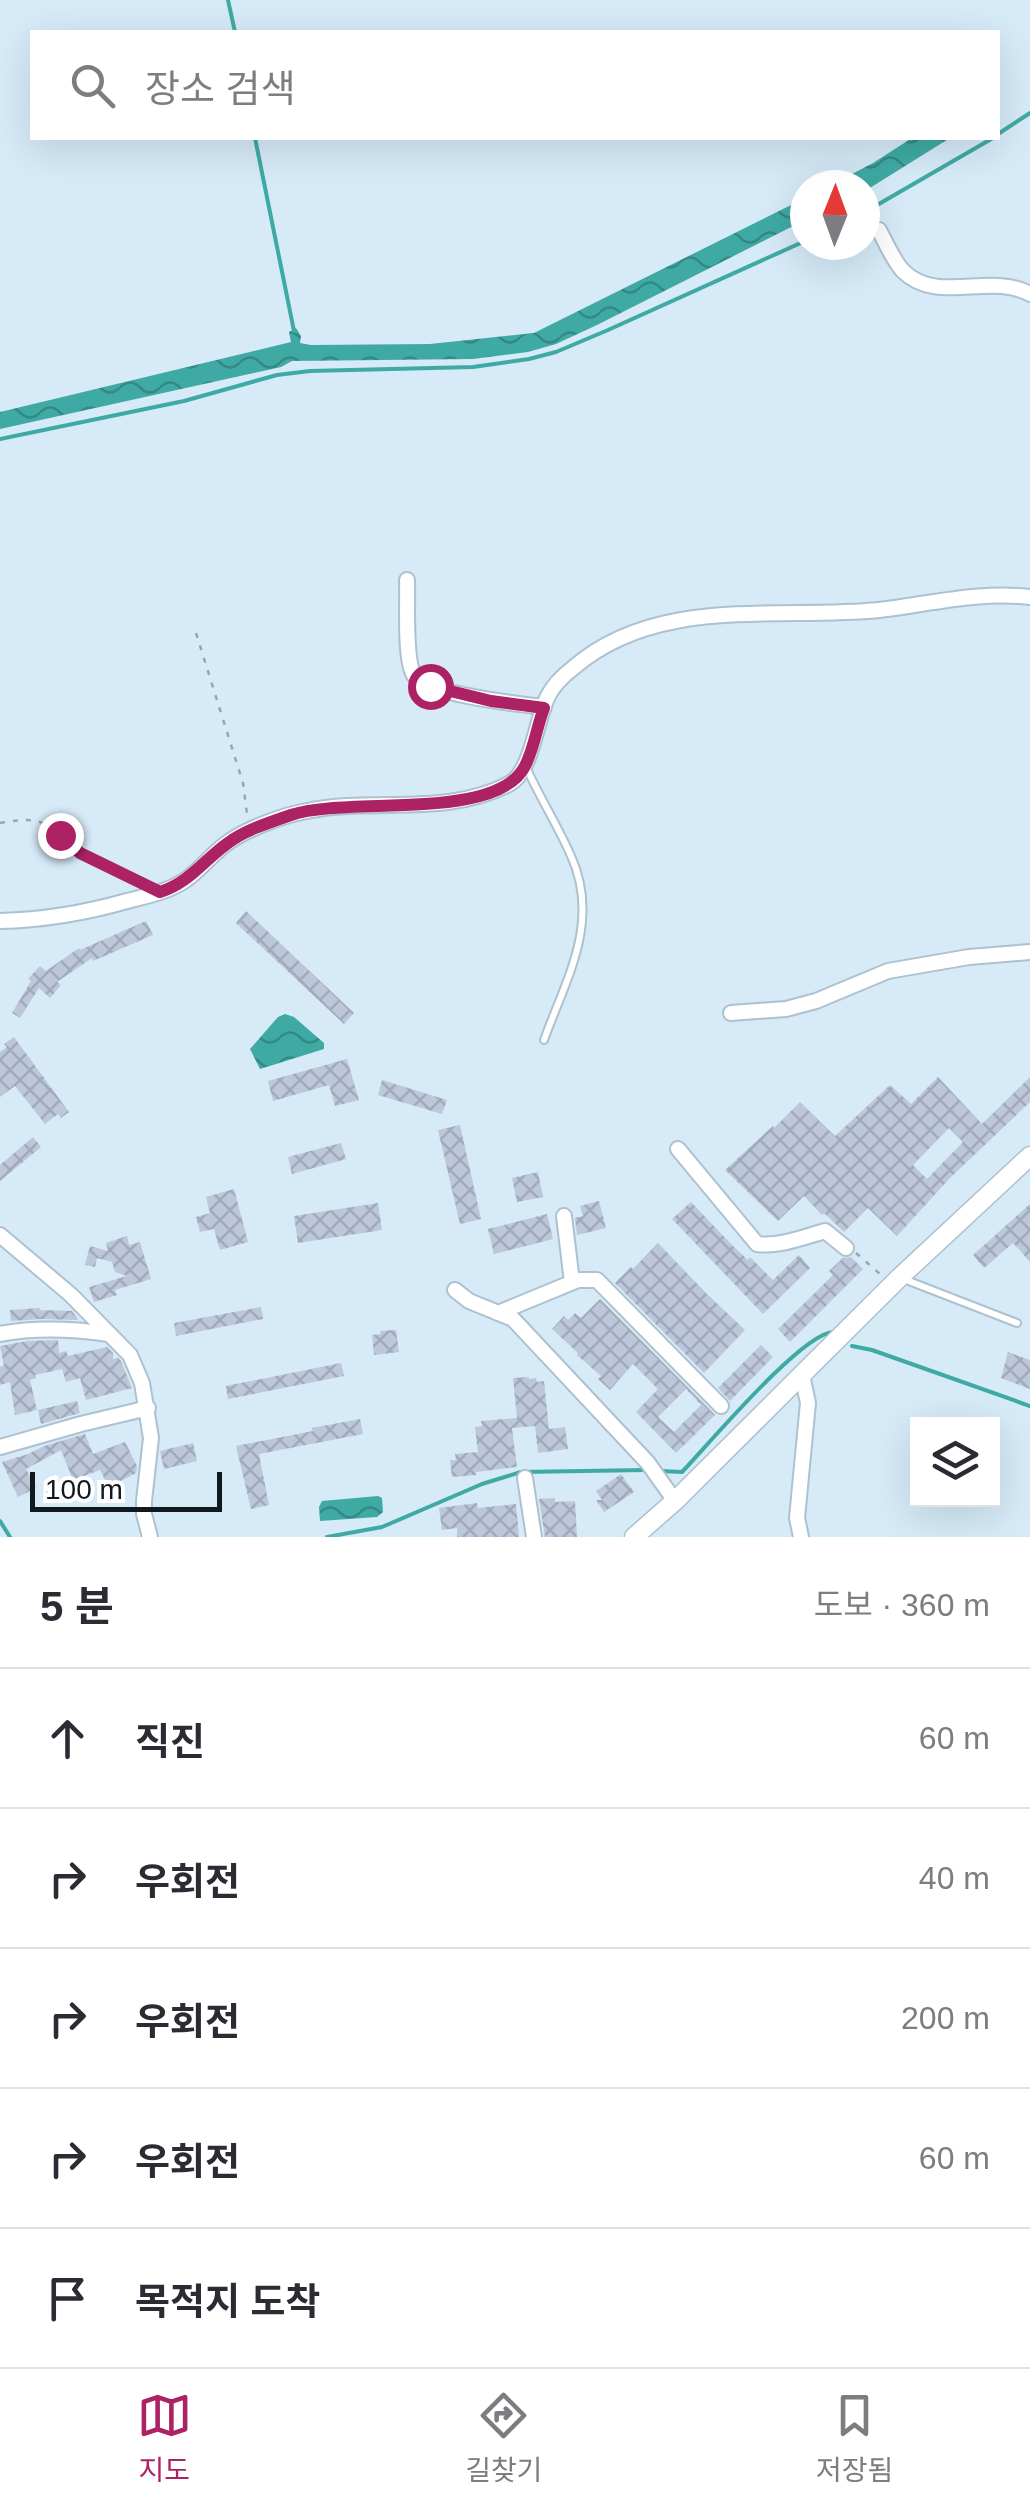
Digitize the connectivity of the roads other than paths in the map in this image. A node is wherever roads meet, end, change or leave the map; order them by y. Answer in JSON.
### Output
{"nodes":[{"id":1,"x":880,"y":232,"type":"edge"},
{"id":2,"x":1030,"y":294,"type":"edge"},
{"id":3,"x":407,"y":580,"type":"dead end"},
{"id":4,"x":1030,"y":597,"type":"edge"},
{"id":5,"x":544,"y":708,"type":"junction"},
{"id":6,"x":526,"y":766,"type":"junction"},
{"id":7,"x":0,"y":921,"type":"edge"},
{"id":8,"x":1030,"y":952,"type":"edge"},
{"id":9,"x":731,"y":1013,"type":"dead end"},
{"id":10,"x":544,"y":1040,"type":"dead end"},
{"id":11,"x":678,"y":1149,"type":"dead end"},
{"id":12,"x":1030,"y":1156,"type":"edge"},
{"id":13,"x":564,"y":1216,"type":"dead end"},
{"id":14,"x":0,"y":1235,"type":"edge"},
{"id":15,"x":846,"y":1248,"type":"road end"},
{"id":16,"x":896,"y":1281,"type":"junction"},
{"id":17,"x":572,"y":1282,"type":"junction"},
{"id":18,"x":455,"y":1290,"type":"dead end"},
{"id":19,"x":498,"y":1313,"type":"junction"},
{"id":20,"x":1017,"y":1323,"type":"dead end"},
{"id":21,"x":0,"y":1334,"type":"edge"},
{"id":22,"x":108,"y":1334,"type":"junction"},
{"id":23,"x":802,"y":1375,"type":"junction"},
{"id":24,"x":721,"y":1406,"type":"dead end"},
{"id":25,"x":148,"y":1408,"type":"junction"},
{"id":26,"x":0,"y":1447,"type":"edge"},
{"id":27,"x":525,"y":1478,"type":"dead end"},
{"id":28,"x":675,"y":1501,"type":"junction"},
{"id":29,"x":150,"y":1537,"type":"edge"},
{"id":30,"x":534,"y":1537,"type":"edge"},
{"id":31,"x":634,"y":1537,"type":"edge"},
{"id":32,"x":801,"y":1537,"type":"edge"}],
"edges":[{"from":1,"to":2,"type":"street"},
{"from":3,"to":5,"type":"street"},
{"from":4,"to":5,"type":"street"},
{"from":5,"to":6,"type":"street"},
{"from":6,"to":7,"type":"street"},
{"from":6,"to":10,"type":"lane"},
{"from":8,"to":9,"type":"street"},
{"from":11,"to":15,"type":"street"},
{"from":12,"to":16,"type":"street"},
{"from":13,"to":17,"type":"street"},
{"from":14,"to":22,"type":"street"},
{"from":16,"to":20,"type":"lane"},
{"from":16,"to":23,"type":"street"},
{"from":17,"to":19,"type":"street"},
{"from":17,"to":24,"type":"street"},
{"from":18,"to":19,"type":"street"},
{"from":19,"to":28,"type":"street"},
{"from":21,"to":22,"type":"street"},
{"from":22,"to":25,"type":"street"},
{"from":23,"to":28,"type":"street"},
{"from":23,"to":32,"type":"street"},
{"from":25,"to":26,"type":"street"},
{"from":25,"to":29,"type":"street"},
{"from":27,"to":30,"type":"street"},
{"from":28,"to":31,"type":"street"}]}
